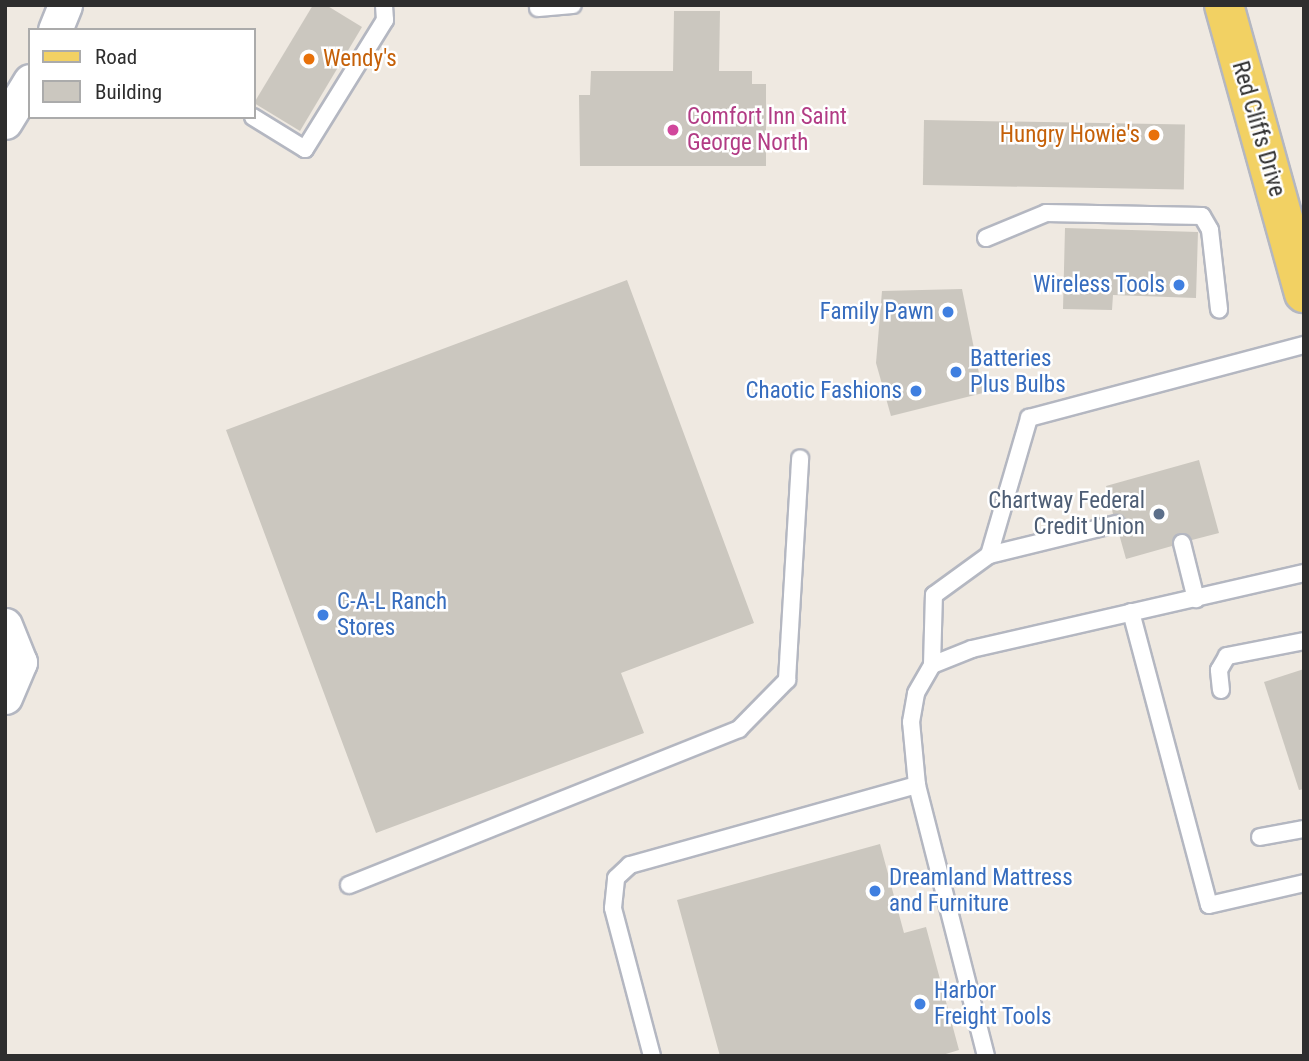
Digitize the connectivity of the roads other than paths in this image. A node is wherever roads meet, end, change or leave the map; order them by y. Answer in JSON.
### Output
{"nodes":[{"id":1,"x":65,"y":5,"type":"edge"},
{"id":2,"x":384,"y":5,"type":"edge"},
{"id":3,"x":573,"y":5,"type":"edge"},
{"id":4,"x":1223,"y":5,"type":"edge"},
{"id":5,"x":538,"y":8,"type":"dead end"},
{"id":6,"x":56,"y":28,"type":"edge"},
{"id":7,"x":28,"y":84,"type":"edge"},
{"id":8,"x":256,"y":119,"type":"edge"},
{"id":9,"x":5,"y":122,"type":"edge"},
{"id":10,"x":986,"y":238,"type":"dead end"},
{"id":11,"x":1304,"y":293,"type":"edge"},
{"id":12,"x":1219,"y":309,"type":"dead end"},
{"id":13,"x":1304,"y":345,"type":"edge"},
{"id":14,"x":800,"y":458,"type":"dead end"},
{"id":15,"x":1116,"y":524,"type":"dead end"},
{"id":16,"x":1182,"y":543,"type":"dead end"},
{"id":17,"x":989,"y":555,"type":"junction"},
{"id":18,"x":1304,"y":573,"type":"edge"},
{"id":19,"x":1196,"y":598,"type":"junction"},
{"id":20,"x":1131,"y":612,"type":"junction"},
{"id":21,"x":5,"y":625,"type":"edge"},
{"id":22,"x":1304,"y":640,"type":"edge"},
{"id":23,"x":932,"y":665,"type":"junction"},
{"id":24,"x":1221,"y":690,"type":"dead end"},
{"id":25,"x":5,"y":697,"type":"edge"},
{"id":26,"x":918,"y":785,"type":"junction"},
{"id":27,"x":1304,"y":829,"type":"edge"},
{"id":28,"x":1260,"y":837,"type":"dead end"},
{"id":29,"x":1304,"y":883,"type":"edge"},
{"id":30,"x":349,"y":885,"type":"dead end"},
{"id":31,"x":652,"y":1056,"type":"edge"},
{"id":32,"x":986,"y":1056,"type":"edge"}],
"edges":[{"from":1,"to":6,"type":"street"},
{"from":2,"to":8,"type":"lane"},
{"from":3,"to":5,"type":"lane"},
{"from":4,"to":11,"type":"main road","name":"Red Cliffs Drive"},
{"from":7,"to":9,"type":"street"},
{"from":10,"to":12,"type":"lane"},
{"from":13,"to":17,"type":"lane"},
{"from":14,"to":30,"type":"lane"},
{"from":15,"to":17,"type":"lane"},
{"from":16,"to":19,"type":"lane"},
{"from":17,"to":23,"type":"lane"},
{"from":18,"to":19,"type":"lane"},
{"from":19,"to":20,"type":"lane"},
{"from":20,"to":23,"type":"lane"},
{"from":20,"to":29,"type":"lane"},
{"from":21,"to":25,"type":"street"},
{"from":22,"to":24,"type":"lane"},
{"from":23,"to":26,"type":"lane"},
{"from":26,"to":31,"type":"lane"},
{"from":26,"to":32,"type":"lane"},
{"from":27,"to":28,"type":"lane"}]}
